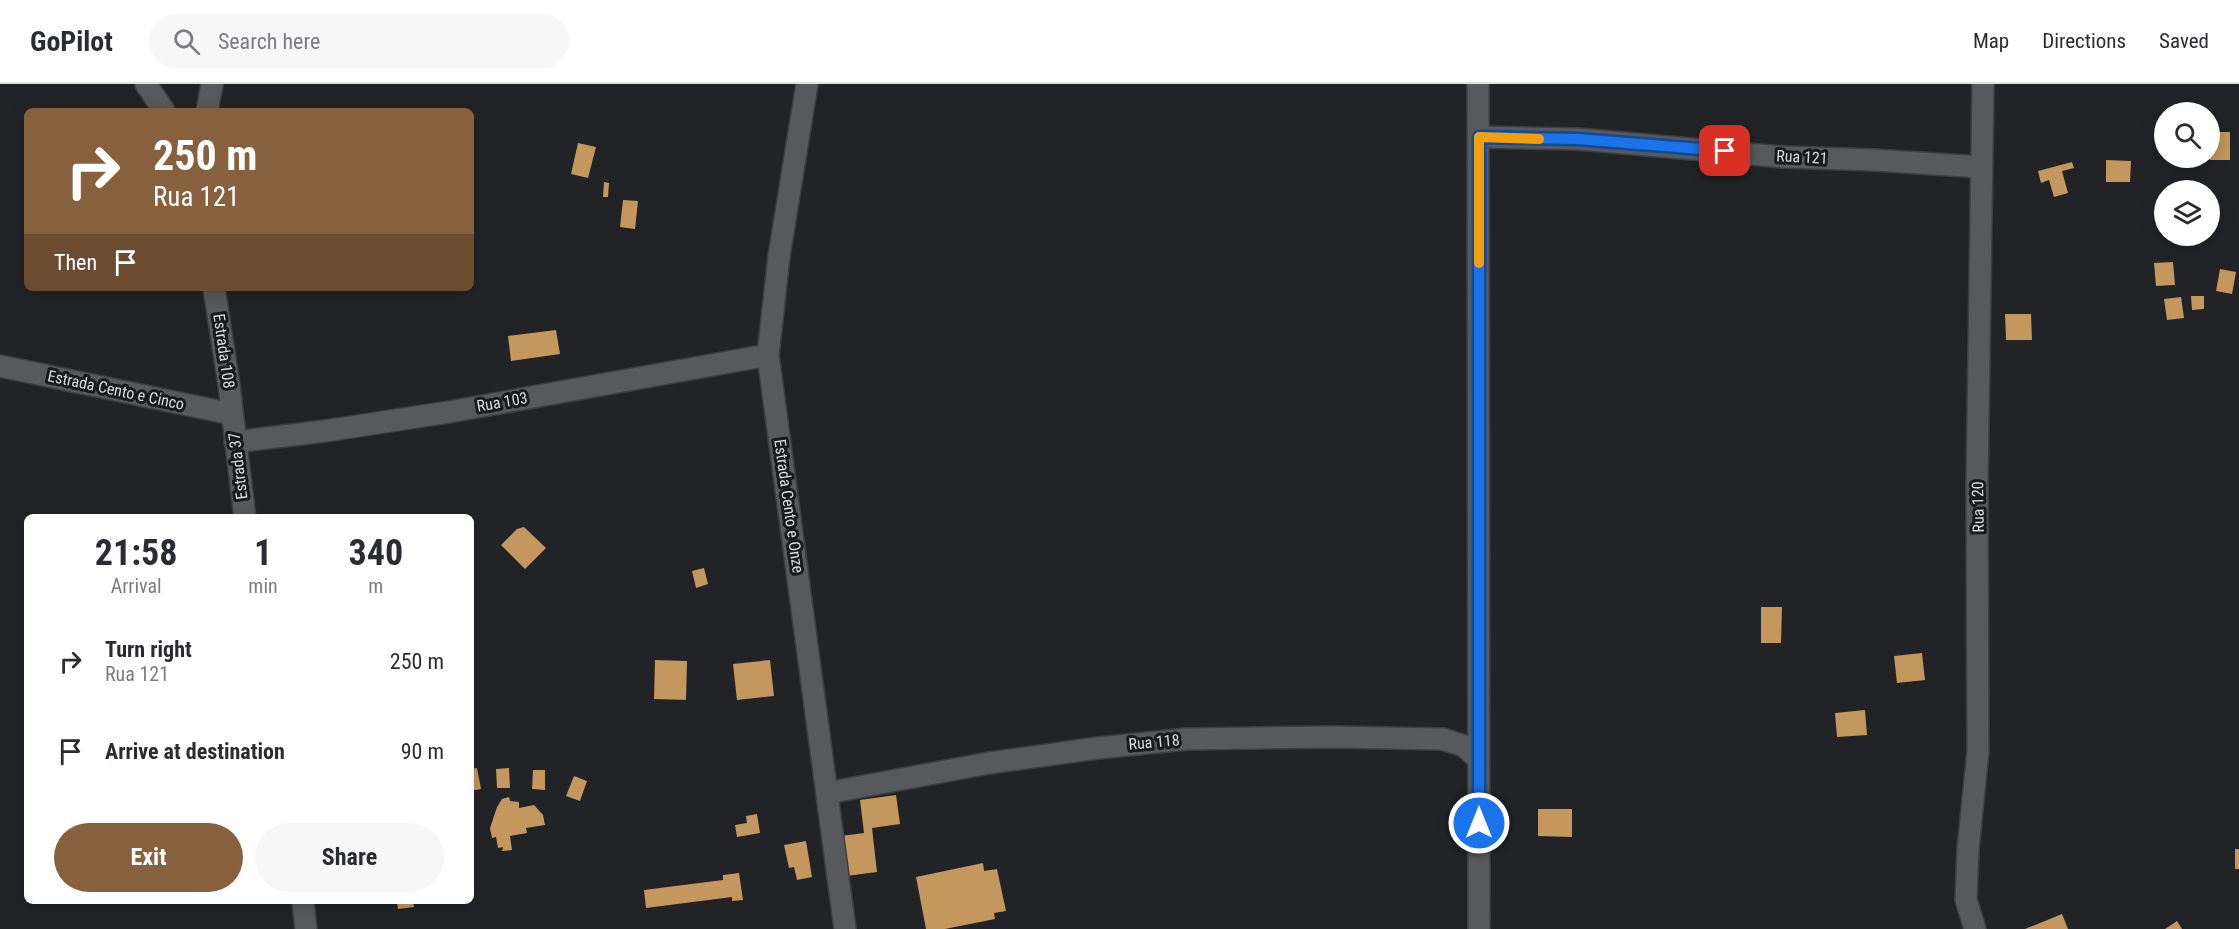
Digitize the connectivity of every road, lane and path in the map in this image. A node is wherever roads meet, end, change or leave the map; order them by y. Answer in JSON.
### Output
{"nodes":[{"id":1,"x":146,"y":84,"type":"edge"},
{"id":2,"x":212,"y":84,"type":"edge"},
{"id":3,"x":807,"y":84,"type":"edge"},
{"id":4,"x":1478,"y":84,"type":"edge"},
{"id":5,"x":1983,"y":84,"type":"edge"},
{"id":6,"x":162,"y":108,"type":"edge"},
{"id":7,"x":208,"y":108,"type":"edge"},
{"id":8,"x":1479,"y":137,"type":"junction"},
{"id":9,"x":1981,"y":167,"type":"junction"},
{"id":10,"x":214,"y":291,"type":"edge"},
{"id":11,"x":768,"y":355,"type":"junction"},
{"id":12,"x":0,"y":366,"type":"edge"},
{"id":13,"x":232,"y":414,"type":"junction"},
{"id":14,"x":235,"y":442,"type":"junction"},
{"id":15,"x":244,"y":514,"type":"edge"},
{"id":16,"x":1478,"y":759,"type":"junction"},
{"id":17,"x":827,"y":793,"type":"junction"},
{"id":18,"x":303,"y":904,"type":"edge"},
{"id":19,"x":1969,"y":927,"type":"edge"},
{"id":20,"x":306,"y":929,"type":"edge"},
{"id":21,"x":845,"y":929,"type":"edge"},
{"id":22,"x":1479,"y":929,"type":"edge"}],
"edges":[{"from":1,"to":6,"type":"street"},
{"from":2,"to":7,"type":"street"},
{"from":3,"to":11,"type":"street","name":"Estrada Cento e Onze"},
{"from":4,"to":8,"type":"street"},
{"from":5,"to":9,"type":"street","name":"Rua 120"},
{"from":8,"to":9,"type":"street","name":"Rua 121"},
{"from":8,"to":16,"type":"street"},
{"from":9,"to":19,"type":"street","name":"Rua 120"},
{"from":10,"to":13,"type":"street","name":"Estrada 108"},
{"from":11,"to":14,"type":"street","name":"Rua 103"},
{"from":11,"to":17,"type":"street","name":"Estrada Cento e Onze"},
{"from":12,"to":13,"type":"street","name":"Estrada Cento e Cinco"},
{"from":13,"to":14,"type":"street","name":"Estrada 37"},
{"from":14,"to":15,"type":"street","name":"Estrada 37"},
{"from":16,"to":17,"type":"street","name":"Rua 118"},
{"from":16,"to":22,"type":"street"},
{"from":17,"to":21,"type":"street","name":"Estrada Cento e Onze"},
{"from":18,"to":20,"type":"street"}]}
